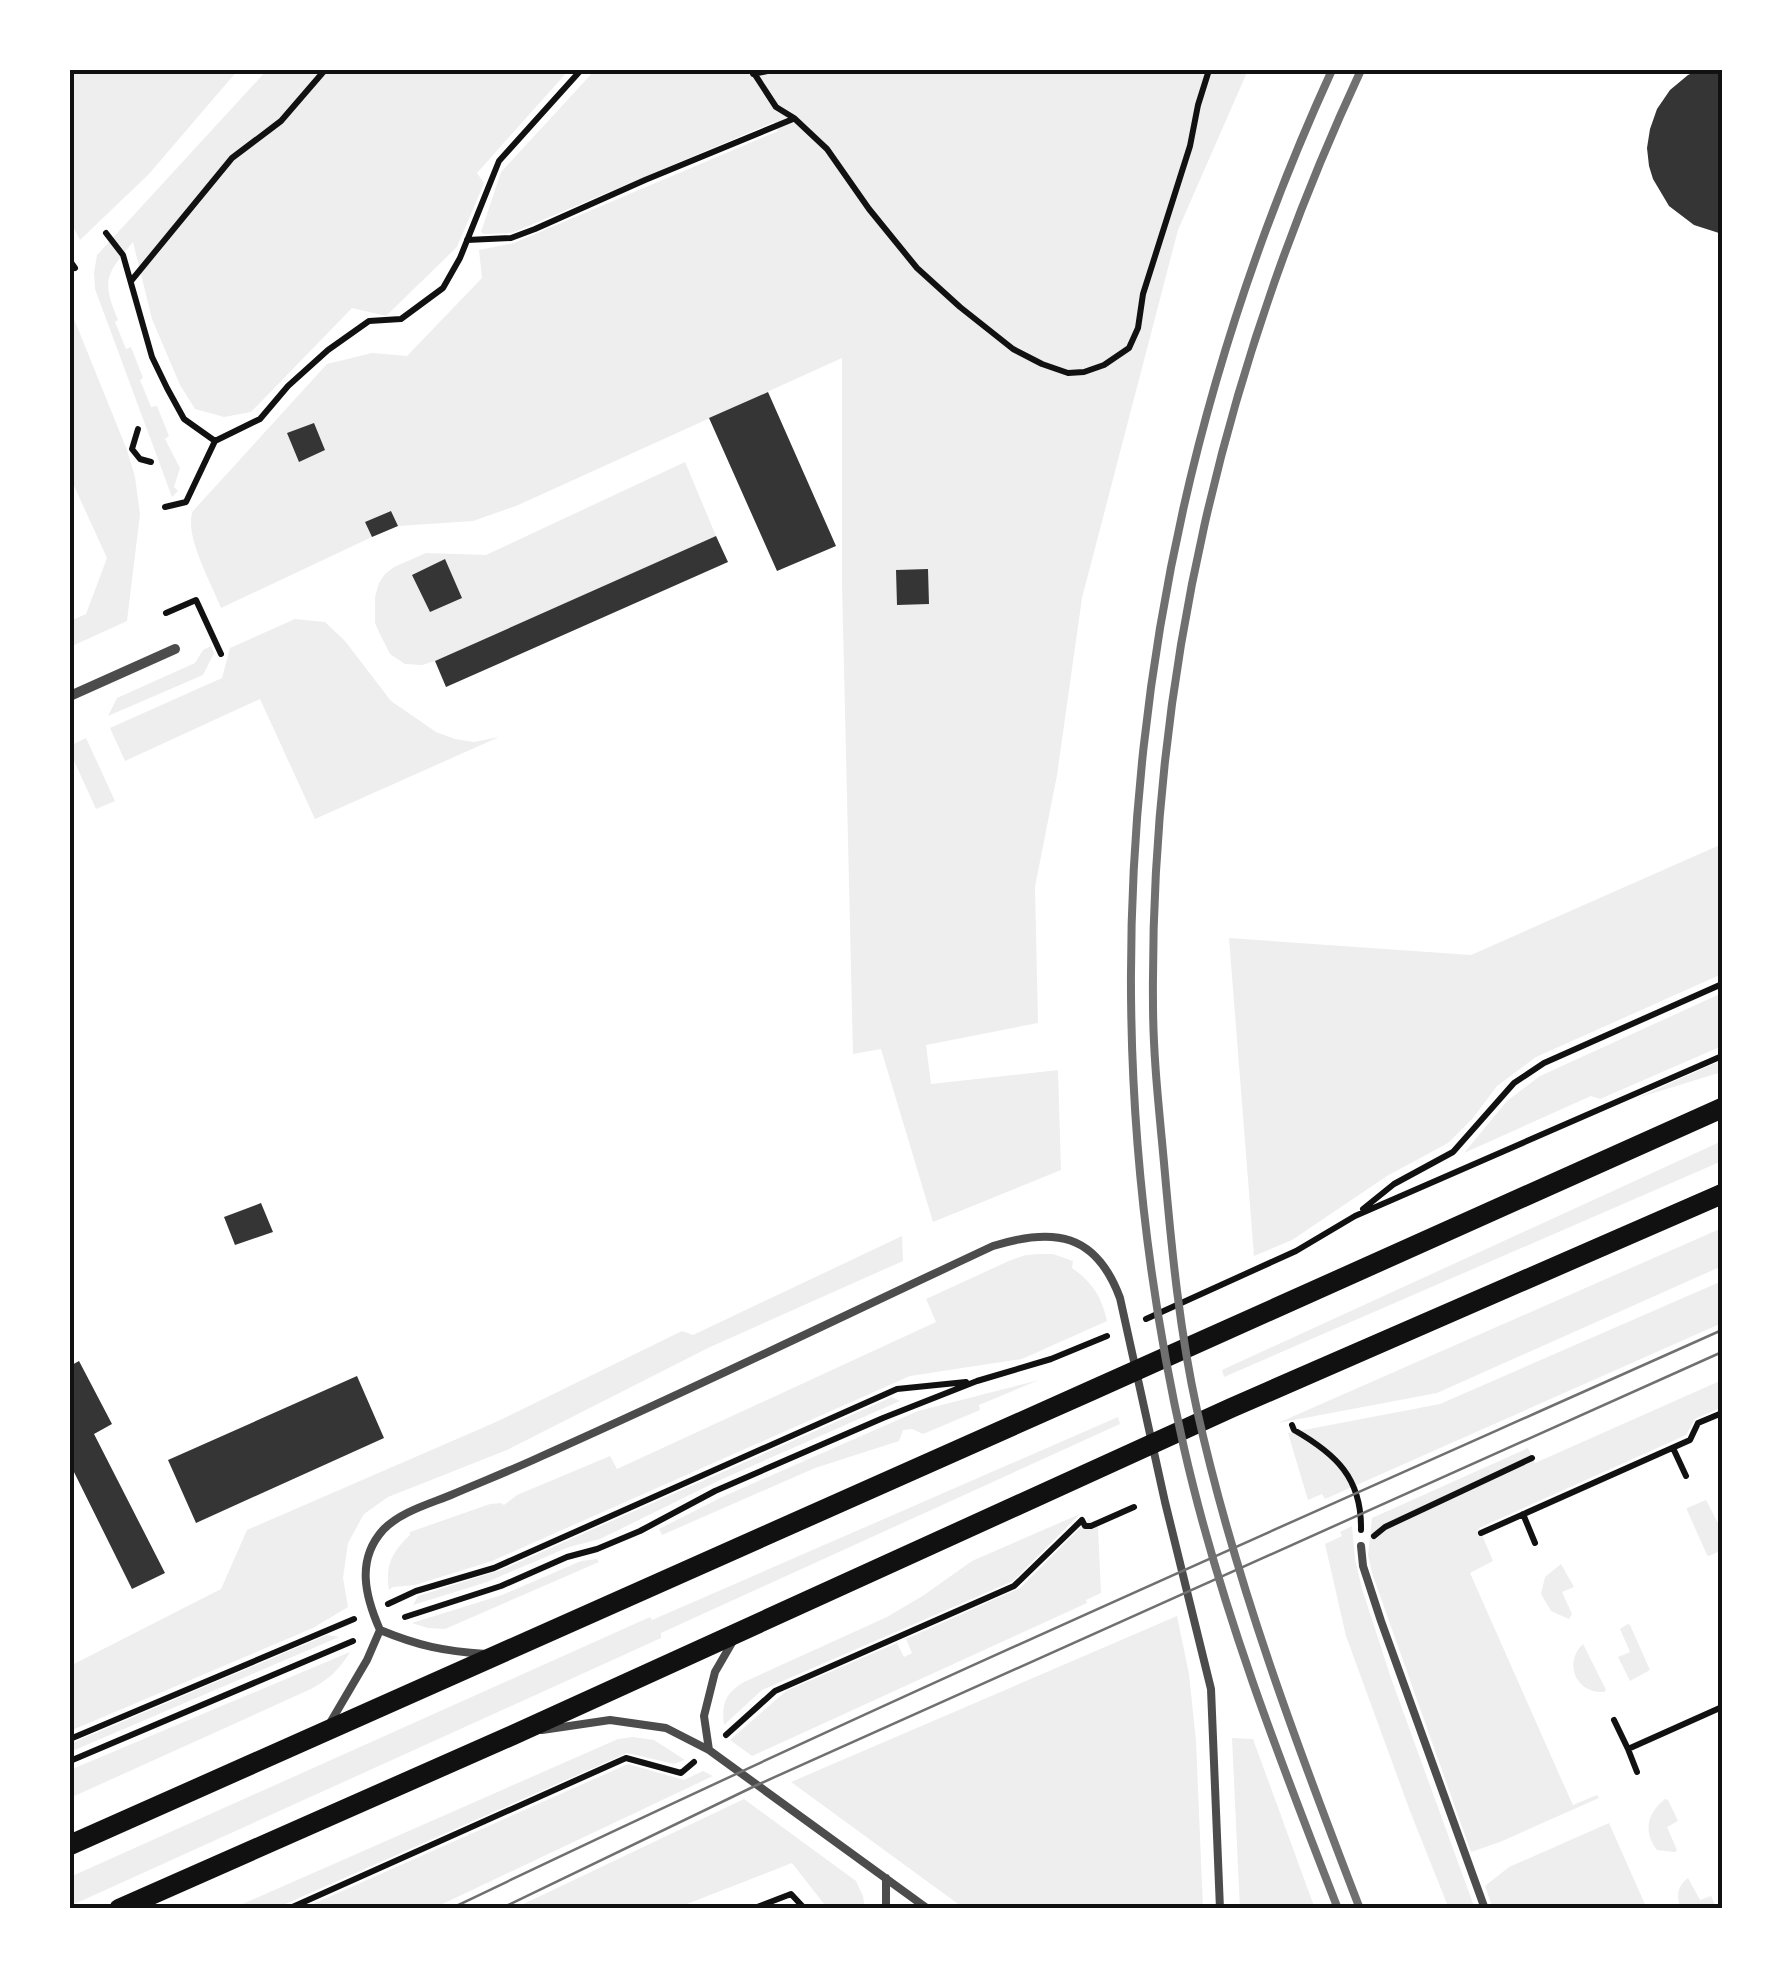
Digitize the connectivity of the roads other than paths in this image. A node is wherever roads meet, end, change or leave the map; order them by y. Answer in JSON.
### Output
{"nodes":[{"id":1,"x":175,"y":649,"type":"dead end"},
{"id":2,"x":70,"y":696,"type":"edge"},
{"id":3,"x":1722,"y":1108,"type":"edge"},
{"id":4,"x":1722,"y":1194,"type":"edge"},
{"id":5,"x":1361,"y":1546,"type":"road end"},
{"id":6,"x":380,"y":1630,"type":"junction"},
{"id":7,"x":739,"y":1632,"type":"junction"},
{"id":8,"x":496,"y":1655,"type":"junction"},
{"id":9,"x":325,"y":1732,"type":"junction"},
{"id":10,"x":513,"y":1734,"type":"junction"},
{"id":11,"x":709,"y":1750,"type":"junction"},
{"id":12,"x":70,"y":1846,"type":"edge"},
{"id":13,"x":886,"y":1878,"type":"junction"},
{"id":14,"x":119,"y":1909,"type":"edge"},
{"id":15,"x":886,"y":1909,"type":"edge"},
{"id":16,"x":928,"y":1909,"type":"edge"},
{"id":17,"x":1220,"y":1909,"type":"edge"},
{"id":18,"x":1485,"y":1909,"type":"edge"}],
"edges":[{"from":1,"to":2,"type":"street"},
{"from":3,"to":8,"type":"main road"},
{"from":4,"to":7,"type":"main road"},
{"from":5,"to":18,"type":"lane"},
{"from":6,"to":8,"type":"lane"},
{"from":6,"to":9,"type":"lane"},
{"from":6,"to":17,"type":"lane"},
{"from":7,"to":10,"type":"main road"},
{"from":7,"to":11,"type":"lane"},
{"from":8,"to":9,"type":"main road"},
{"from":9,"to":12,"type":"main road"},
{"from":10,"to":11,"type":"lane"},
{"from":10,"to":14,"type":"main road"},
{"from":11,"to":13,"type":"lane"},
{"from":13,"to":15,"type":"lane"},
{"from":13,"to":16,"type":"lane"}]}
